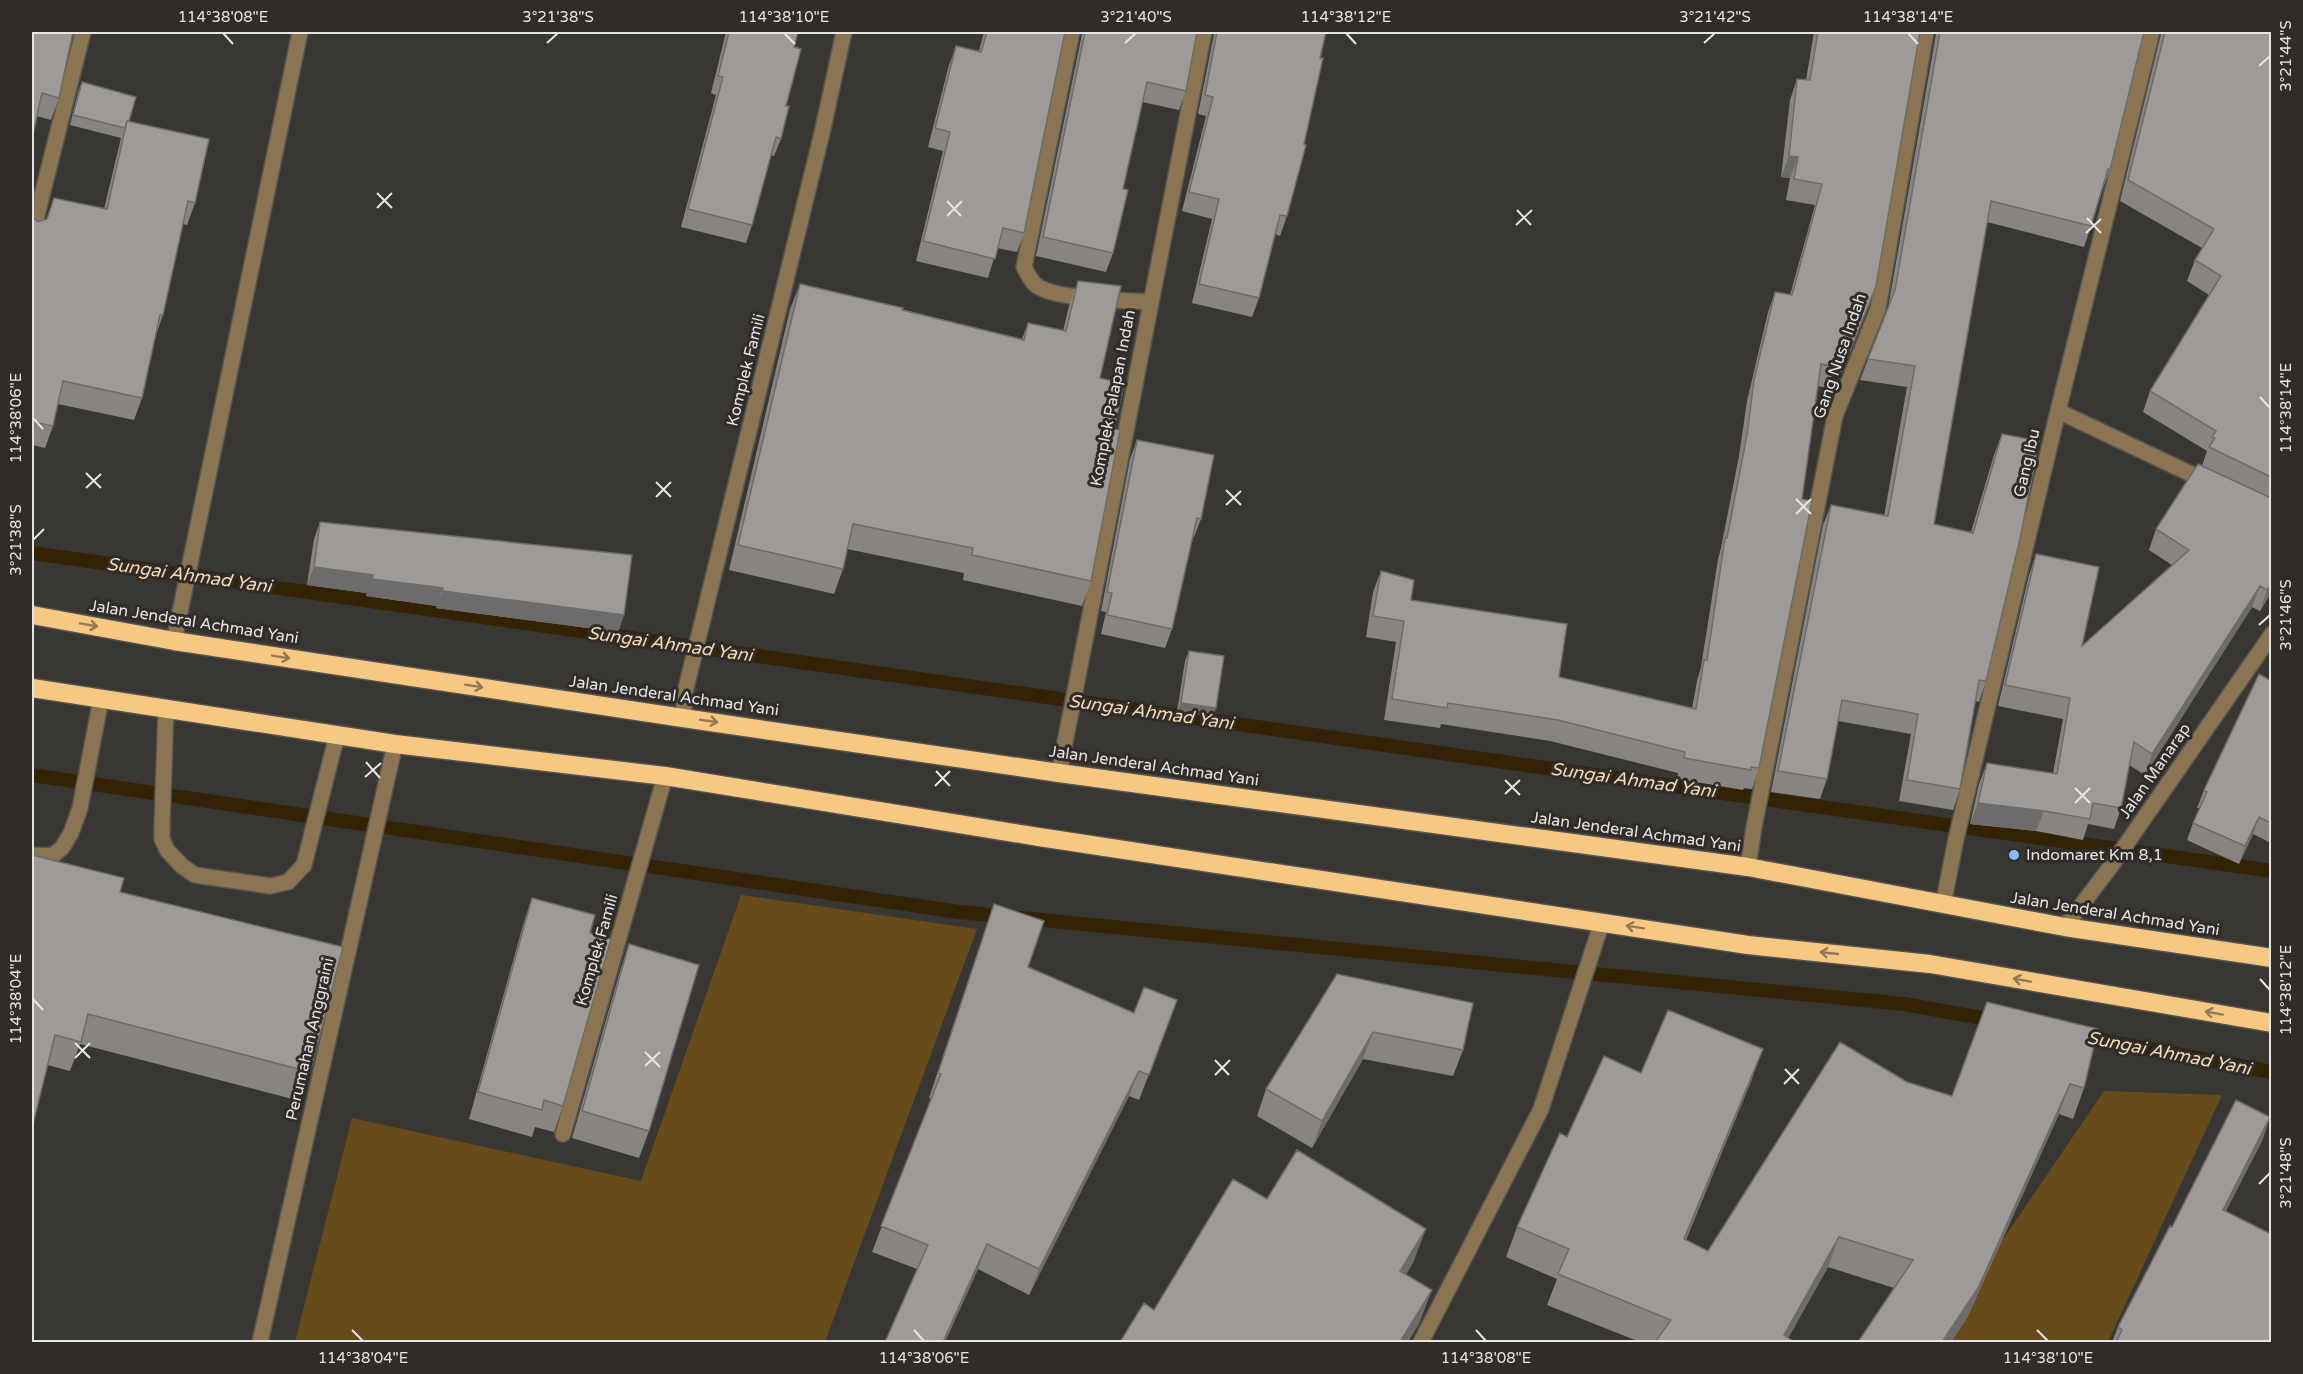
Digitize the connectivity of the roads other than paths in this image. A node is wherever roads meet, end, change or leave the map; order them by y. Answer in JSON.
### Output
{"nodes":[{"id":1,"x":83,"y":32,"type":"edge"},
{"id":2,"x":300,"y":32,"type":"edge"},
{"id":3,"x":844,"y":32,"type":"edge"},
{"id":4,"x":1072,"y":32,"type":"edge"},
{"id":5,"x":1204,"y":32,"type":"edge"},
{"id":6,"x":1926,"y":32,"type":"edge"},
{"id":7,"x":2152,"y":32,"type":"edge"},
{"id":8,"x":32,"y":235,"type":"edge"},
{"id":9,"x":1150,"y":303,"type":"junction"},
{"id":10,"x":2058,"y":411,"type":"junction"},
{"id":11,"x":2229,"y":492,"type":"edge"},
{"id":12,"x":32,"y":615,"type":"edge"},
{"id":13,"x":2271,"y":634,"type":"edge"},
{"id":14,"x":174,"y":641,"type":"junction"},
{"id":15,"x":32,"y":688,"type":"edge"},
{"id":16,"x":101,"y":699,"type":"junction"},
{"id":17,"x":166,"y":709,"type":"junction"},
{"id":18,"x":683,"y":718,"type":"junction"},
{"id":19,"x":337,"y":735,"type":"junction"},
{"id":20,"x":395,"y":744,"type":"junction"},
{"id":21,"x":1059,"y":772,"type":"junction"},
{"id":22,"x":665,"y":776,"type":"junction"},
{"id":23,"x":32,"y":855,"type":"edge"},
{"id":24,"x":1748,"y":867,"type":"junction"},
{"id":25,"x":1943,"y":905,"type":"junction"},
{"id":26,"x":1602,"y":922,"type":"junction"},
{"id":27,"x":2065,"y":927,"type":"junction"},
{"id":28,"x":2271,"y":958,"type":"edge"},
{"id":29,"x":2271,"y":1023,"type":"edge"},
{"id":30,"x":563,"y":1134,"type":"edge"},
{"id":31,"x":260,"y":1342,"type":"edge"},
{"id":32,"x":1421,"y":1342,"type":"edge"}],
"edges":[{"from":1,"to":8,"type":"street"},
{"from":2,"to":14,"type":"street"},
{"from":3,"to":18,"type":"street","name":"Komplek Famili"},
{"from":4,"to":9,"type":"street"},
{"from":5,"to":9,"type":"street","name":"Komplek Palapan Indah"},
{"from":6,"to":24,"type":"street","name":"Gang Nusa Indah"},
{"from":7,"to":10,"type":"street","name":"Gang Ibu"},
{"from":9,"to":21,"type":"street","name":"Komplek Palapan Indah"},
{"from":10,"to":11,"type":"street"},
{"from":10,"to":25,"type":"street","name":"Gang Ibu"},
{"from":12,"to":14,"type":"highway","name":"Jalan Jenderal Achmad Yani","one_way":true},
{"from":13,"to":27,"type":"street","name":"Jalan Manarap"},
{"from":14,"to":18,"type":"highway","name":"Jalan Jenderal Achmad Yani","one_way":true},
{"from":15,"to":16,"type":"highway"},
{"from":16,"to":17,"type":"highway"},
{"from":16,"to":23,"type":"street"},
{"from":17,"to":19,"type":"highway"},
{"from":17,"to":19,"type":"street"},
{"from":18,"to":21,"type":"highway","name":"Jalan Jenderal Achmad Yani","one_way":true},
{"from":19,"to":20,"type":"highway"},
{"from":20,"to":22,"type":"highway"},
{"from":20,"to":31,"type":"street","name":"Perumahan Anggraini"},
{"from":21,"to":24,"type":"highway","name":"Jalan Jenderal Achmad Yani"},
{"from":22,"to":26,"type":"highway"},
{"from":22,"to":30,"type":"street","name":"Komplek Famili"},
{"from":24,"to":25,"type":"highway","name":"Jalan Jenderal Achmad Yani"},
{"from":25,"to":27,"type":"highway","name":"Jalan Jenderal Achmad Yani"},
{"from":29,"to":26,"type":"highway","one_way":true},
{"from":26,"to":32,"type":"street"},
{"from":27,"to":28,"type":"highway","name":"Jalan Jenderal Achmad Yani"}]}
